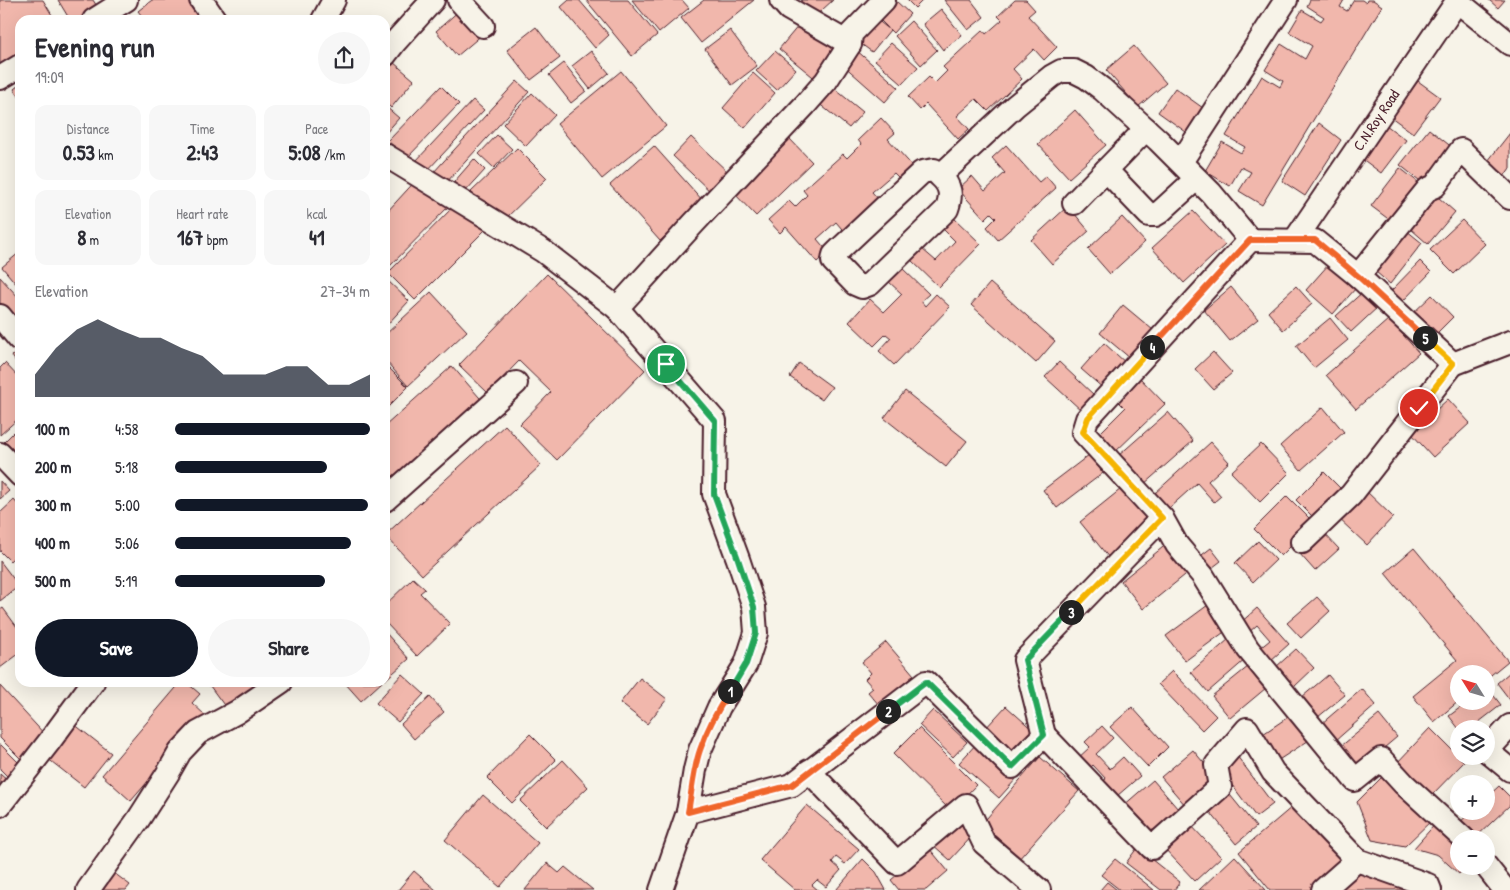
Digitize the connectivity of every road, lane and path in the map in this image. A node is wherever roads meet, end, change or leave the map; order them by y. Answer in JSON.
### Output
{"nodes":[{"id":1,"x":126,"y":0,"type":"edge"},
{"id":2,"x":201,"y":0,"type":"edge"},
{"id":3,"x":334,"y":0,"type":"edge"},
{"id":4,"x":433,"y":0,"type":"edge"},
{"id":5,"x":459,"y":0,"type":"edge"},
{"id":6,"x":781,"y":0,"type":"edge"},
{"id":7,"x":884,"y":0,"type":"edge"},
{"id":8,"x":1286,"y":0,"type":"edge"},
{"id":9,"x":1458,"y":1,"type":"edge"},
{"id":10,"x":102,"y":15,"type":"edge"},
{"id":11,"x":212,"y":15,"type":"edge"},
{"id":12,"x":326,"y":15,"type":"edge"},
{"id":13,"x":483,"y":26,"type":"dead end"},
{"id":14,"x":850,"y":44,"type":"junction"},
{"id":15,"x":1510,"y":44,"type":"edge"},
{"id":16,"x":390,"y":48,"type":"edge"},
{"id":17,"x":15,"y":69,"type":"edge"},
{"id":18,"x":0,"y":78,"type":"edge"},
{"id":19,"x":1146,"y":129,"type":"junction"},
{"id":20,"x":390,"y":159,"type":"edge"},
{"id":21,"x":1181,"y":162,"type":"junction"},
{"id":22,"x":1106,"y":170,"type":"junction"},
{"id":23,"x":940,"y":176,"type":"junction"},
{"id":24,"x":1196,"y":178,"type":"junction"},
{"id":25,"x":1510,"y":198,"type":"edge"},
{"id":26,"x":1074,"y":203,"type":"dead end"},
{"id":27,"x":1250,"y":240,"type":"junction"},
{"id":28,"x":1295,"y":240,"type":"junction"},
{"id":29,"x":1358,"y":276,"type":"junction"},
{"id":30,"x":617,"y":308,"type":"junction"},
{"id":31,"x":0,"y":316,"type":"edge"},
{"id":32,"x":15,"y":334,"type":"edge"},
{"id":33,"x":1510,"y":342,"type":"edge"},
{"id":34,"x":1453,"y":364,"type":"junction"},
{"id":35,"x":516,"y":383,"type":"dead end"},
{"id":36,"x":0,"y":454,"type":"edge"},
{"id":37,"x":15,"y":470,"type":"edge"},
{"id":38,"x":390,"y":496,"type":"edge"},
{"id":39,"x":1162,"y":518,"type":"junction"},
{"id":40,"x":1302,"y":542,"type":"dead end"},
{"id":41,"x":89,"y":687,"type":"edge"},
{"id":42,"x":274,"y":687,"type":"edge"},
{"id":43,"x":1510,"y":726,"type":"edge"},
{"id":44,"x":1044,"y":735,"type":"junction"},
{"id":45,"x":1510,"y":770,"type":"edge"},
{"id":46,"x":809,"y":771,"type":"junction"},
{"id":47,"x":0,"y":805,"type":"edge"},
{"id":48,"x":688,"y":812,"type":"junction"},
{"id":49,"x":1454,"y":830,"type":"edge"},
{"id":50,"x":1357,"y":860,"type":"junction"},
{"id":51,"x":1493,"y":875,"type":"edge"},
{"id":52,"x":88,"y":890,"type":"edge"},
{"id":53,"x":661,"y":890,"type":"edge"},
{"id":54,"x":1038,"y":890,"type":"edge"},
{"id":55,"x":1323,"y":890,"type":"edge"},
{"id":56,"x":1430,"y":890,"type":"edge"},
{"id":57,"x":1505,"y":890,"type":"edge"}],
"edges":[{"from":1,"to":10,"type":"street"},
{"from":2,"to":11,"type":"street"},
{"from":3,"to":12,"type":"street"},
{"from":4,"to":16,"type":"street"},
{"from":5,"to":13,"type":"street"},
{"from":6,"to":14,"type":"street"},
{"from":7,"to":14,"type":"street"},
{"from":8,"to":21,"type":"street"},
{"from":9,"to":15,"type":"street"},
{"from":9,"to":28,"type":"street","name":"C.N.Roy Road"},
{"from":14,"to":30,"type":"street"},
{"from":17,"to":18,"type":"street"},
{"from":19,"to":21,"type":"street"},
{"from":19,"to":22,"type":"street"},
{"from":19,"to":23,"type":"street"},
{"from":20,"to":30,"type":"street"},
{"from":21,"to":24,"type":"street"},
{"from":22,"to":24,"type":"street"},
{"from":22,"to":26,"type":"street"},
{"from":23,"to":23,"type":"street"},
{"from":24,"to":27,"type":"street"},
{"from":25,"to":29,"type":"street"},
{"from":27,"to":28,"type":"street"},
{"from":27,"to":39,"type":"street"},
{"from":28,"to":29,"type":"street"},
{"from":29,"to":34,"type":"street"},
{"from":30,"to":48,"type":"street"},
{"from":31,"to":32,"type":"street"},
{"from":33,"to":34,"type":"street"},
{"from":34,"to":40,"type":"street"},
{"from":35,"to":38,"type":"street"},
{"from":36,"to":37,"type":"street"},
{"from":39,"to":44,"type":"street"},
{"from":39,"to":49,"type":"street"},
{"from":41,"to":47,"type":"street"},
{"from":42,"to":52,"type":"street"},
{"from":43,"to":45,"type":"street"},
{"from":44,"to":46,"type":"street"},
{"from":44,"to":50,"type":"street"},
{"from":46,"to":48,"type":"street"},
{"from":46,"to":54,"type":"street"},
{"from":48,"to":53,"type":"street"},
{"from":50,"to":55,"type":"street"},
{"from":50,"to":56,"type":"street"},
{"from":51,"to":57,"type":"street"}]}
